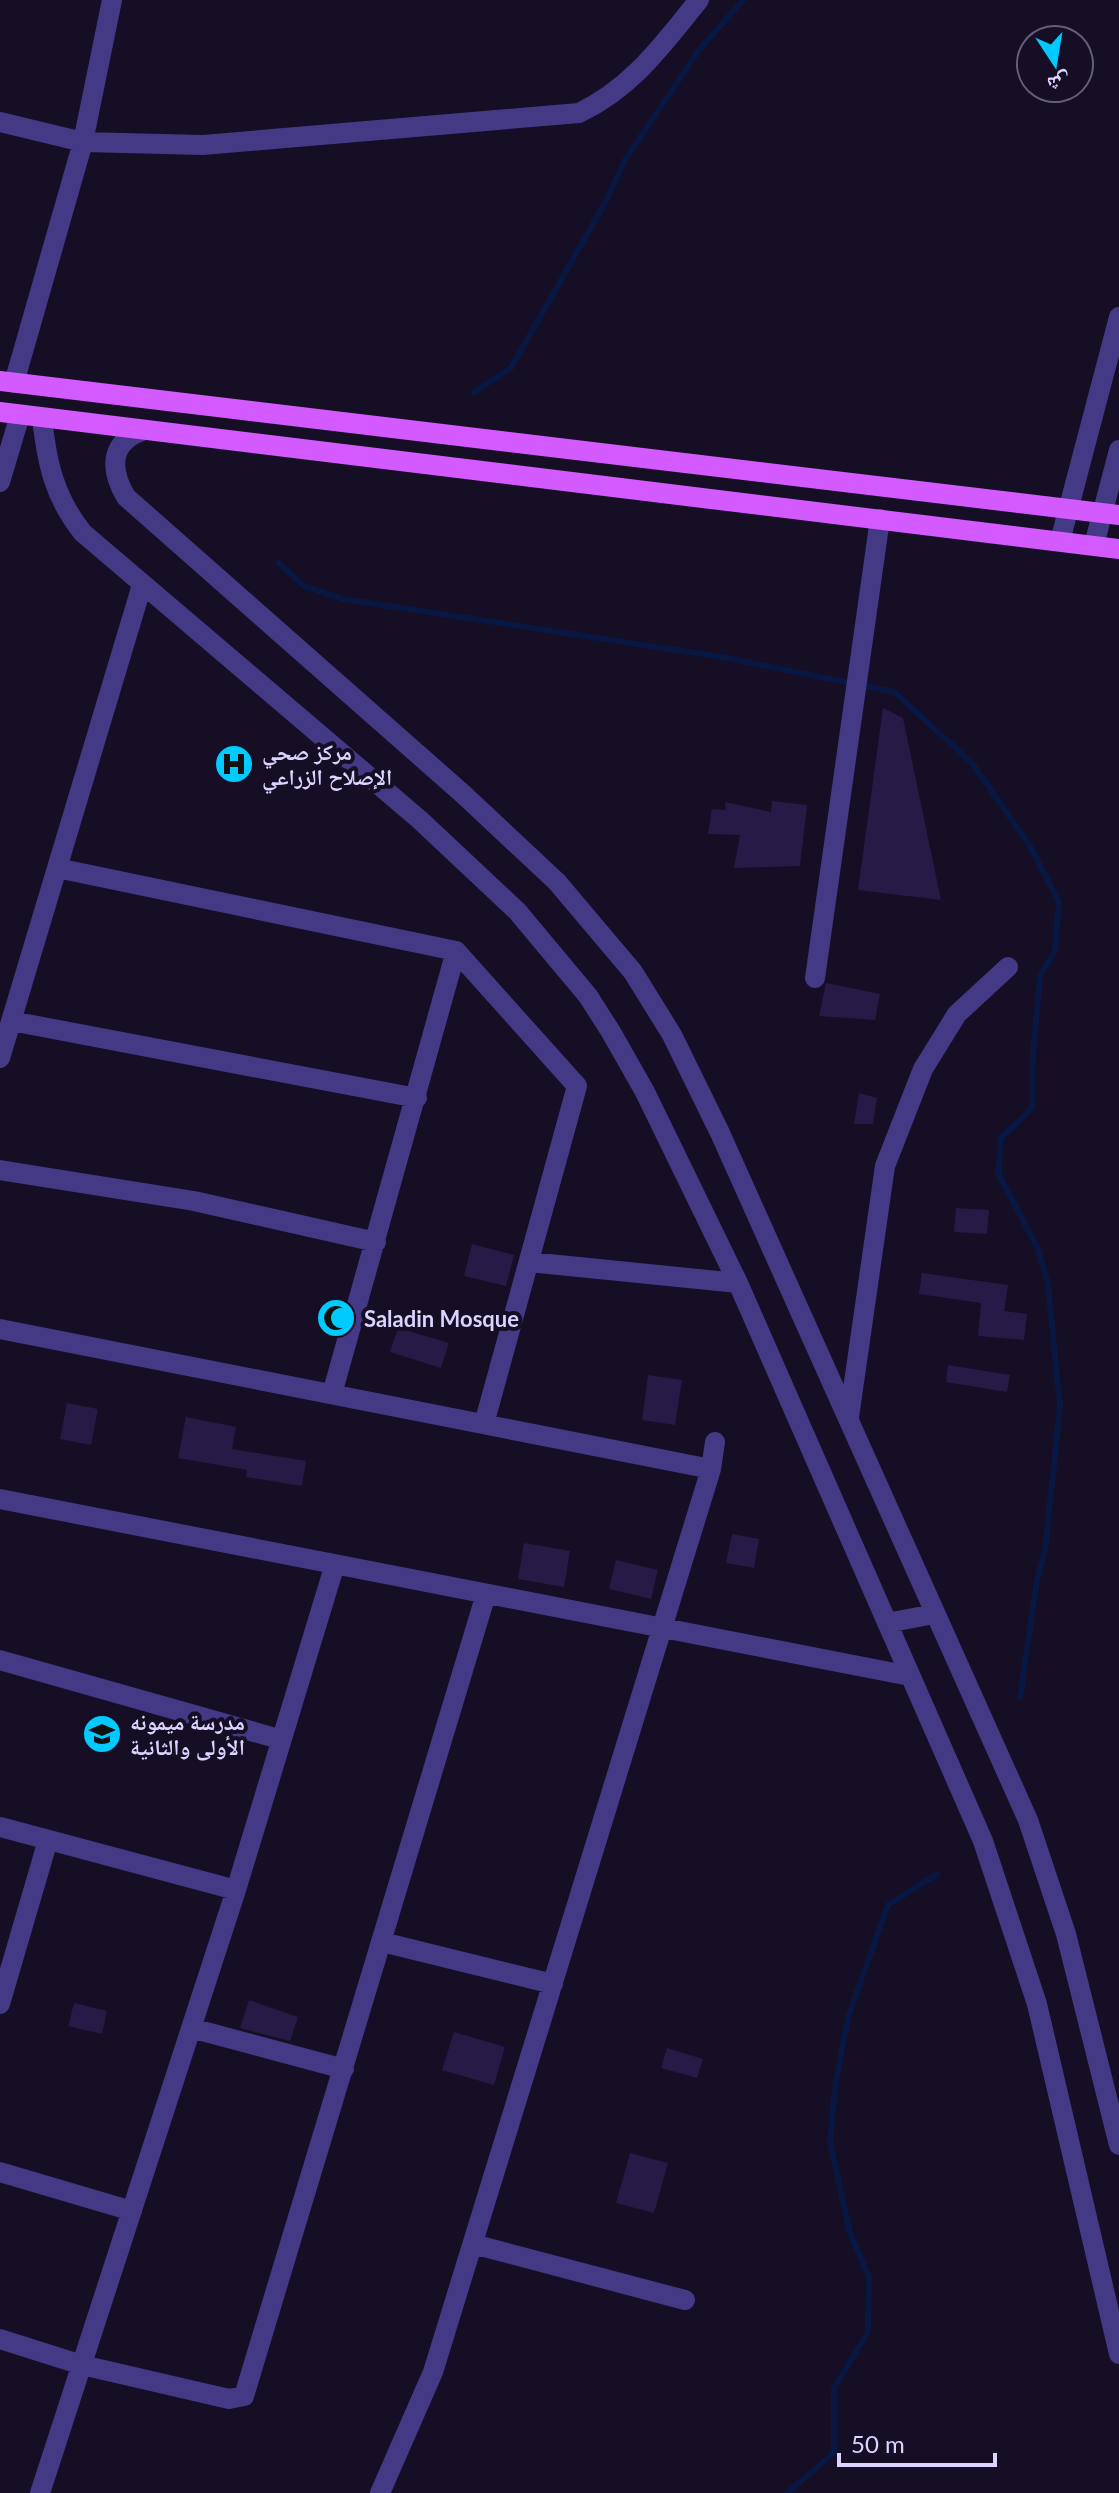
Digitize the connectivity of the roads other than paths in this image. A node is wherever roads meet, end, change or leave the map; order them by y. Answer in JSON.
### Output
{"nodes":[{"id":1,"x":112,"y":0,"type":"edge"},
{"id":2,"x":699,"y":0,"type":"edge"},
{"id":3,"x":0,"y":122,"type":"edge"},
{"id":4,"x":83,"y":142,"type":"junction"},
{"id":5,"x":1119,"y":317,"type":"edge"},
{"id":6,"x":7,"y":382,"type":"edge"},
{"id":7,"x":10,"y":413,"type":"edge"},
{"id":8,"x":42,"y":418,"type":"junction"},
{"id":9,"x":145,"y":430,"type":"junction"},
{"id":10,"x":1119,"y":450,"type":"edge"},
{"id":11,"x":0,"y":482,"type":"edge"},
{"id":12,"x":1069,"y":509,"type":"junction"},
{"id":13,"x":1111,"y":514,"type":"edge"},
{"id":14,"x":880,"y":519,"type":"junction"},
{"id":15,"x":1060,"y":541,"type":"junction"},
{"id":16,"x":1094,"y":545,"type":"junction"},
{"id":17,"x":1119,"y":549,"type":"edge"},
{"id":18,"x":142,"y":585,"type":"junction"},
{"id":19,"x":57,"y":868,"type":"junction"},
{"id":20,"x":456,"y":951,"type":"junction"},
{"id":21,"x":1008,"y":967,"type":"dead end"},
{"id":22,"x":815,"y":978,"type":"dead end"},
{"id":23,"x":11,"y":1021,"type":"junction"},
{"id":24,"x":0,"y":1058,"type":"edge"},
{"id":25,"x":417,"y":1098,"type":"junction"},
{"id":26,"x":0,"y":1170,"type":"edge"},
{"id":27,"x":376,"y":1242,"type":"junction"},
{"id":28,"x":529,"y":1262,"type":"junction"},
{"id":29,"x":738,"y":1283,"type":"junction"},
{"id":30,"x":0,"y":1329,"type":"edge"},
{"id":31,"x":332,"y":1394,"type":"junction"},
{"id":32,"x":849,"y":1419,"type":"junction"},
{"id":33,"x":484,"y":1424,"type":"junction"},
{"id":34,"x":715,"y":1442,"type":"dead end"},
{"id":35,"x":711,"y":1469,"type":"junction"},
{"id":36,"x":0,"y":1499,"type":"edge"},
{"id":37,"x":335,"y":1564,"type":"junction"},
{"id":38,"x":486,"y":1594,"type":"junction"},
{"id":39,"x":934,"y":1614,"type":"junction"},
{"id":40,"x":887,"y":1623,"type":"junction"},
{"id":41,"x":661,"y":1628,"type":"junction"},
{"id":42,"x":0,"y":1660,"type":"edge"},
{"id":43,"x":910,"y":1676,"type":"junction"},
{"id":44,"x":279,"y":1739,"type":"junction"},
{"id":45,"x":0,"y":1827,"type":"edge"},
{"id":46,"x":48,"y":1840,"type":"junction"},
{"id":47,"x":236,"y":1890,"type":"junction"},
{"id":48,"x":382,"y":1942,"type":"junction"},
{"id":49,"x":553,"y":1984,"type":"junction"},
{"id":50,"x":0,"y":2004,"type":"edge"},
{"id":51,"x":191,"y":2028,"type":"junction"},
{"id":52,"x":344,"y":2069,"type":"junction"},
{"id":53,"x":1119,"y":2145,"type":"edge"},
{"id":54,"x":0,"y":2172,"type":"edge"},
{"id":55,"x":132,"y":2211,"type":"junction"},
{"id":56,"x":473,"y":2244,"type":"junction"},
{"id":57,"x":685,"y":2300,"type":"dead end"},
{"id":58,"x":0,"y":2339,"type":"edge"},
{"id":59,"x":1119,"y":2354,"type":"edge"},
{"id":60,"x":82,"y":2365,"type":"junction"},
{"id":61,"x":40,"y":2493,"type":"edge"},
{"id":62,"x":380,"y":2493,"type":"edge"}],
"edges":[{"from":1,"to":4,"type":"street"},
{"from":2,"to":4,"type":"street"},
{"from":3,"to":4,"type":"street"},
{"from":4,"to":6,"type":"street"},
{"from":5,"to":12,"type":"street"},
{"from":6,"to":12,"type":"main road"},
{"from":7,"to":8,"type":"main road"},
{"from":7,"to":11,"type":"street"},
{"from":8,"to":9,"type":"main road"},
{"from":8,"to":18,"type":"street"},
{"from":9,"to":14,"type":"main road"},
{"from":9,"to":32,"type":"street"},
{"from":10,"to":13,"type":"street"},
{"from":12,"to":13,"type":"main road"},
{"from":12,"to":15,"type":"street"},
{"from":13,"to":16,"type":"street"},
{"from":14,"to":15,"type":"main road"},
{"from":14,"to":22,"type":"street"},
{"from":15,"to":16,"type":"main road"},
{"from":16,"to":17,"type":"main road"},
{"from":18,"to":19,"type":"street"},
{"from":18,"to":29,"type":"street"},
{"from":19,"to":20,"type":"street"},
{"from":19,"to":23,"type":"street"},
{"from":20,"to":25,"type":"street"},
{"from":20,"to":28,"type":"street"},
{"from":21,"to":32,"type":"street"},
{"from":23,"to":24,"type":"street"},
{"from":23,"to":25,"type":"street"},
{"from":25,"to":27,"type":"street"},
{"from":26,"to":27,"type":"street"},
{"from":27,"to":31,"type":"street"},
{"from":28,"to":29,"type":"street"},
{"from":28,"to":33,"type":"street"},
{"from":29,"to":40,"type":"street"},
{"from":30,"to":31,"type":"street"},
{"from":31,"to":33,"type":"street"},
{"from":32,"to":39,"type":"street"},
{"from":33,"to":35,"type":"street"},
{"from":34,"to":35,"type":"street"},
{"from":35,"to":41,"type":"street"},
{"from":36,"to":37,"type":"street"},
{"from":37,"to":38,"type":"street"},
{"from":37,"to":44,"type":"street"},
{"from":38,"to":41,"type":"street"},
{"from":38,"to":48,"type":"street"},
{"from":39,"to":40,"type":"street"},
{"from":39,"to":53,"type":"street"},
{"from":40,"to":43,"type":"street"},
{"from":41,"to":43,"type":"street"},
{"from":41,"to":49,"type":"street"},
{"from":42,"to":44,"type":"street"},
{"from":43,"to":59,"type":"street"},
{"from":44,"to":47,"type":"street"},
{"from":45,"to":46,"type":"street"},
{"from":46,"to":47,"type":"street"},
{"from":46,"to":50,"type":"street"},
{"from":47,"to":51,"type":"street"},
{"from":48,"to":49,"type":"street"},
{"from":48,"to":52,"type":"street"},
{"from":49,"to":56,"type":"street"},
{"from":51,"to":52,"type":"street"},
{"from":51,"to":55,"type":"street"},
{"from":52,"to":60,"type":"street"},
{"from":54,"to":55,"type":"street"},
{"from":55,"to":60,"type":"street"},
{"from":56,"to":57,"type":"street"},
{"from":56,"to":62,"type":"street"},
{"from":58,"to":60,"type":"street"},
{"from":60,"to":61,"type":"street"}]}
